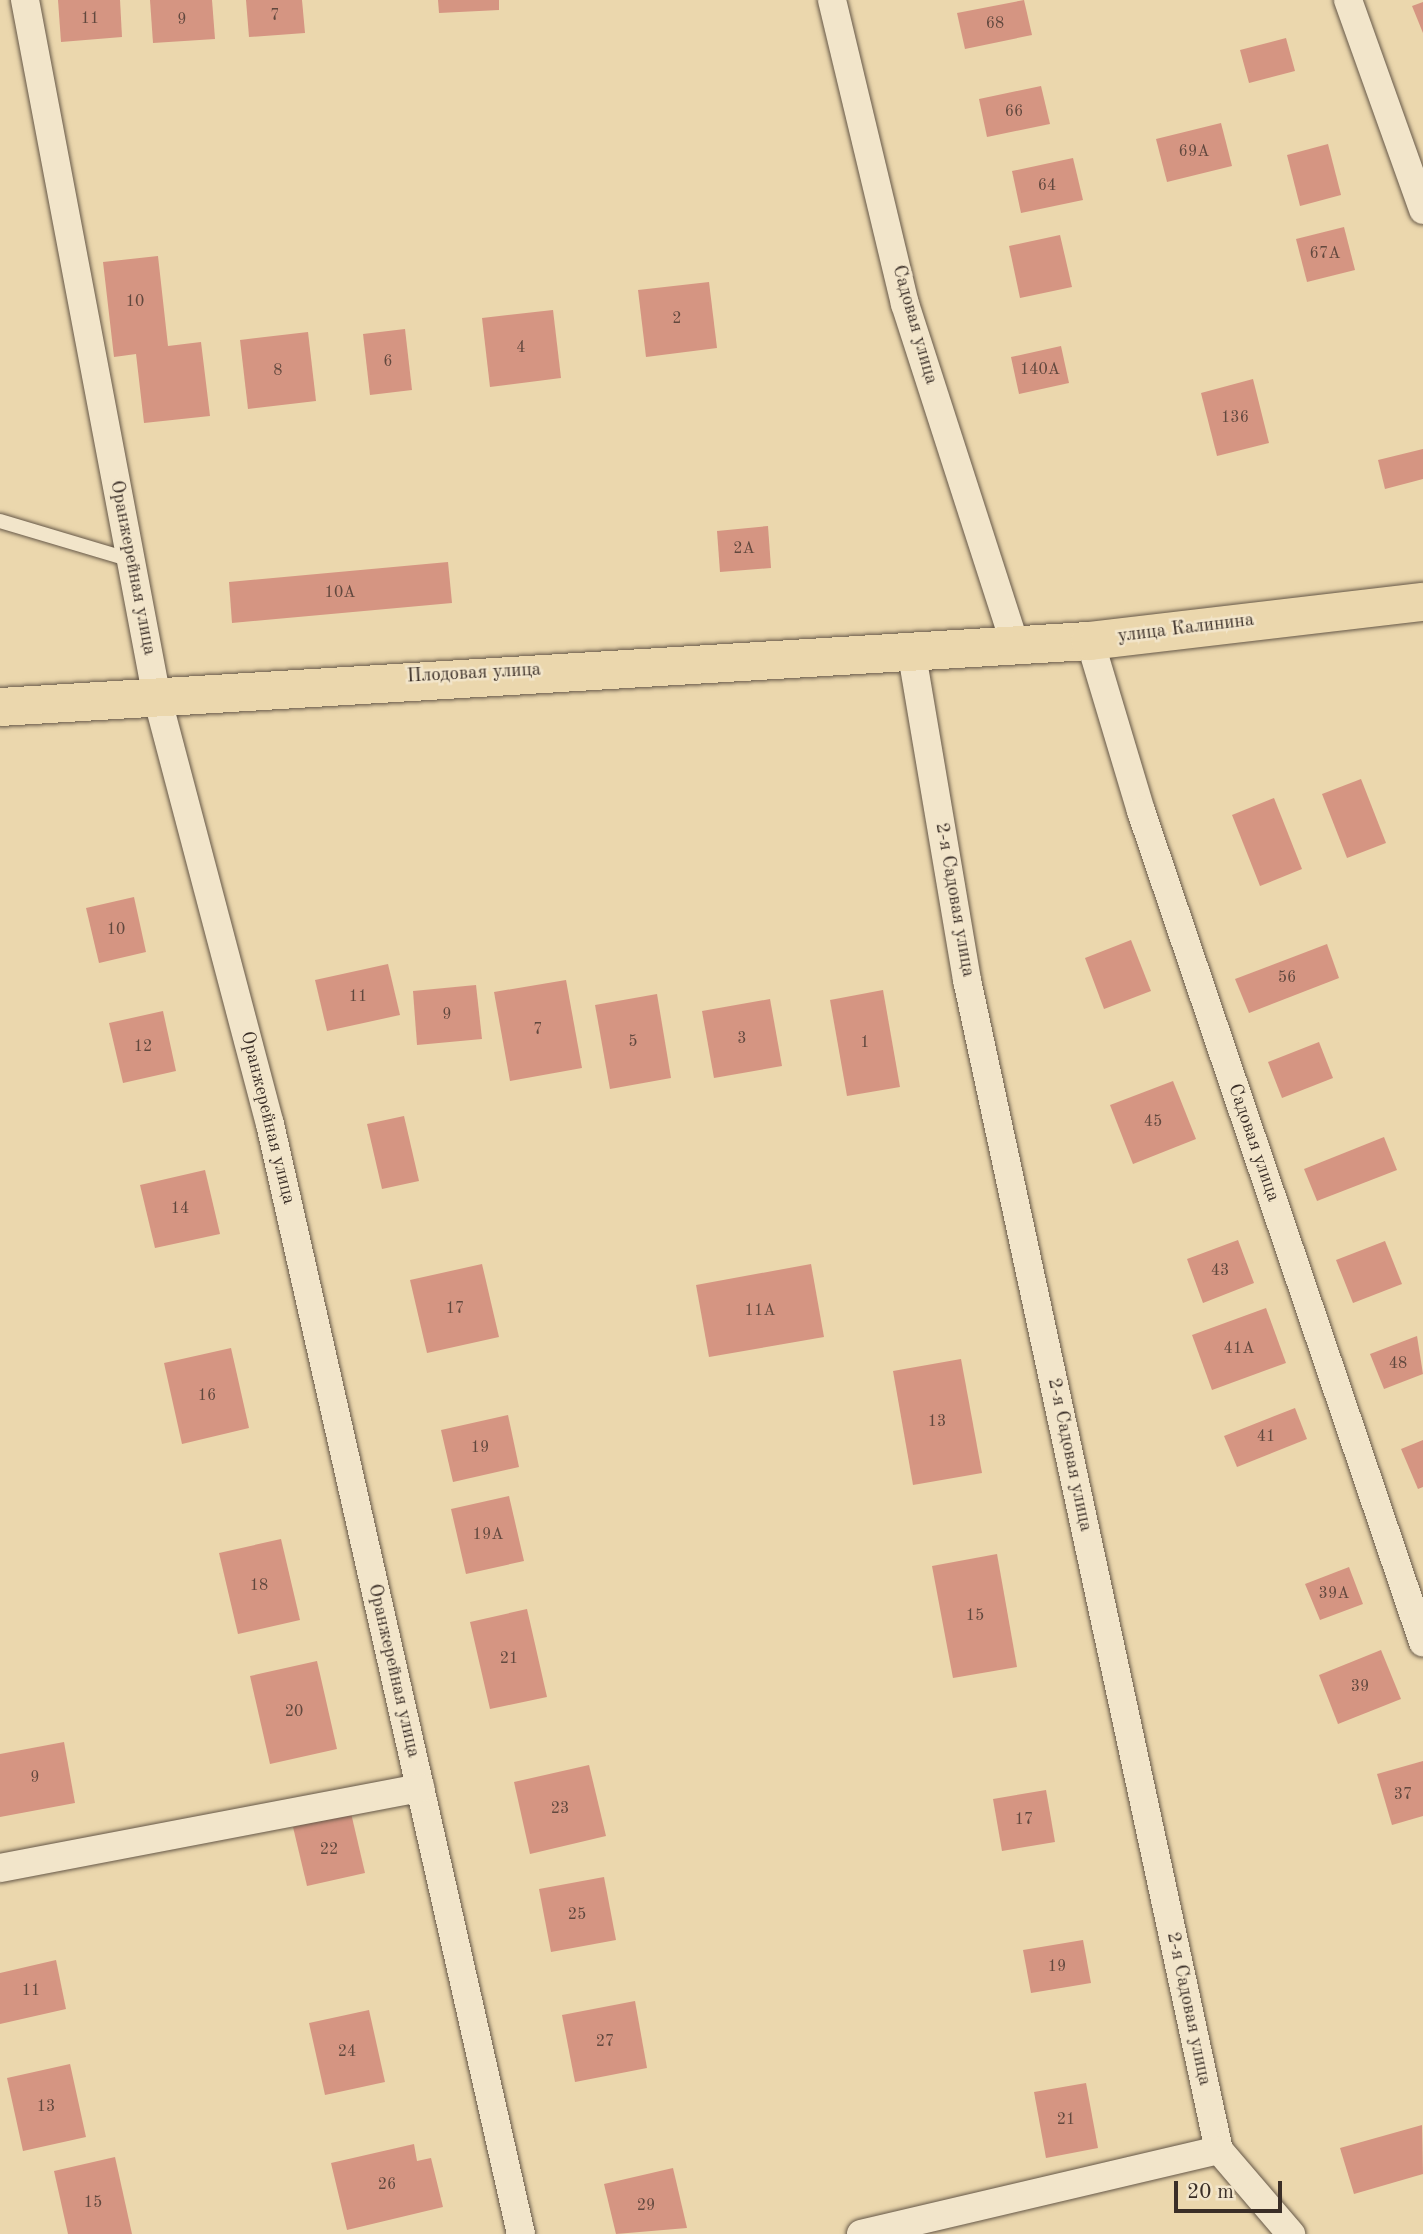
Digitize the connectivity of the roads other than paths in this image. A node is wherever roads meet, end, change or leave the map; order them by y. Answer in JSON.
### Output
{"nodes":[{"id":1,"x":26,"y":0,"type":"edge"},
{"id":2,"x":832,"y":0,"type":"edge"},
{"id":3,"x":1348,"y":0,"type":"edge"},
{"id":4,"x":1423,"y":210,"type":"edge"},
{"id":5,"x":0,"y":520,"type":"edge"},
{"id":6,"x":131,"y":559,"type":"junction"},
{"id":7,"x":1423,"y":601,"type":"edge"},
{"id":8,"x":1090,"y":641,"type":"junction"},
{"id":9,"x":1015,"y":644,"type":"junction"},
{"id":10,"x":929,"y":648,"type":"junction"},
{"id":11,"x":156,"y":693,"type":"junction"},
{"id":12,"x":0,"y":707,"type":"edge"},
{"id":13,"x":1423,"y":1642,"type":"edge"},
{"id":14,"x":420,"y":1788,"type":"junction"},
{"id":15,"x":0,"y":1868,"type":"edge"},
{"id":16,"x":1219,"y":2150,"type":"junction"},
{"id":17,"x":521,"y":2234,"type":"edge"},
{"id":18,"x":861,"y":2234,"type":"edge"},
{"id":19,"x":1291,"y":2234,"type":"edge"}],
"edges":[{"from":1,"to":6,"type":"street","name":"Оранжерейная улица"},
{"from":2,"to":9,"type":"street","name":"Садовая улица"},
{"from":3,"to":4,"type":"street"},
{"from":5,"to":6,"type":"lane"},
{"from":6,"to":11,"type":"street","name":"Оранжерейная улица"},
{"from":7,"to":8,"type":"main road","name":"улица Калинина"},
{"from":8,"to":9,"type":"main road","name":"улица Калинина"},
{"from":8,"to":13,"type":"street","name":"Садовая улица"},
{"from":9,"to":10,"type":"main road","name":"улица Калинина"},
{"from":10,"to":11,"type":"main road","name":"Плодовая улица"},
{"from":10,"to":16,"type":"street","name":"2-я Садовая улица"},
{"from":11,"to":12,"type":"main road","name":"Плодовая улица"},
{"from":11,"to":14,"type":"street","name":"Оранжерейная улица"},
{"from":14,"to":15,"type":"street"},
{"from":14,"to":17,"type":"street","name":"Оранжерейная улица"},
{"from":16,"to":18,"type":"street"},
{"from":16,"to":19,"type":"street","name":"2-я Садовая улица"}]}
